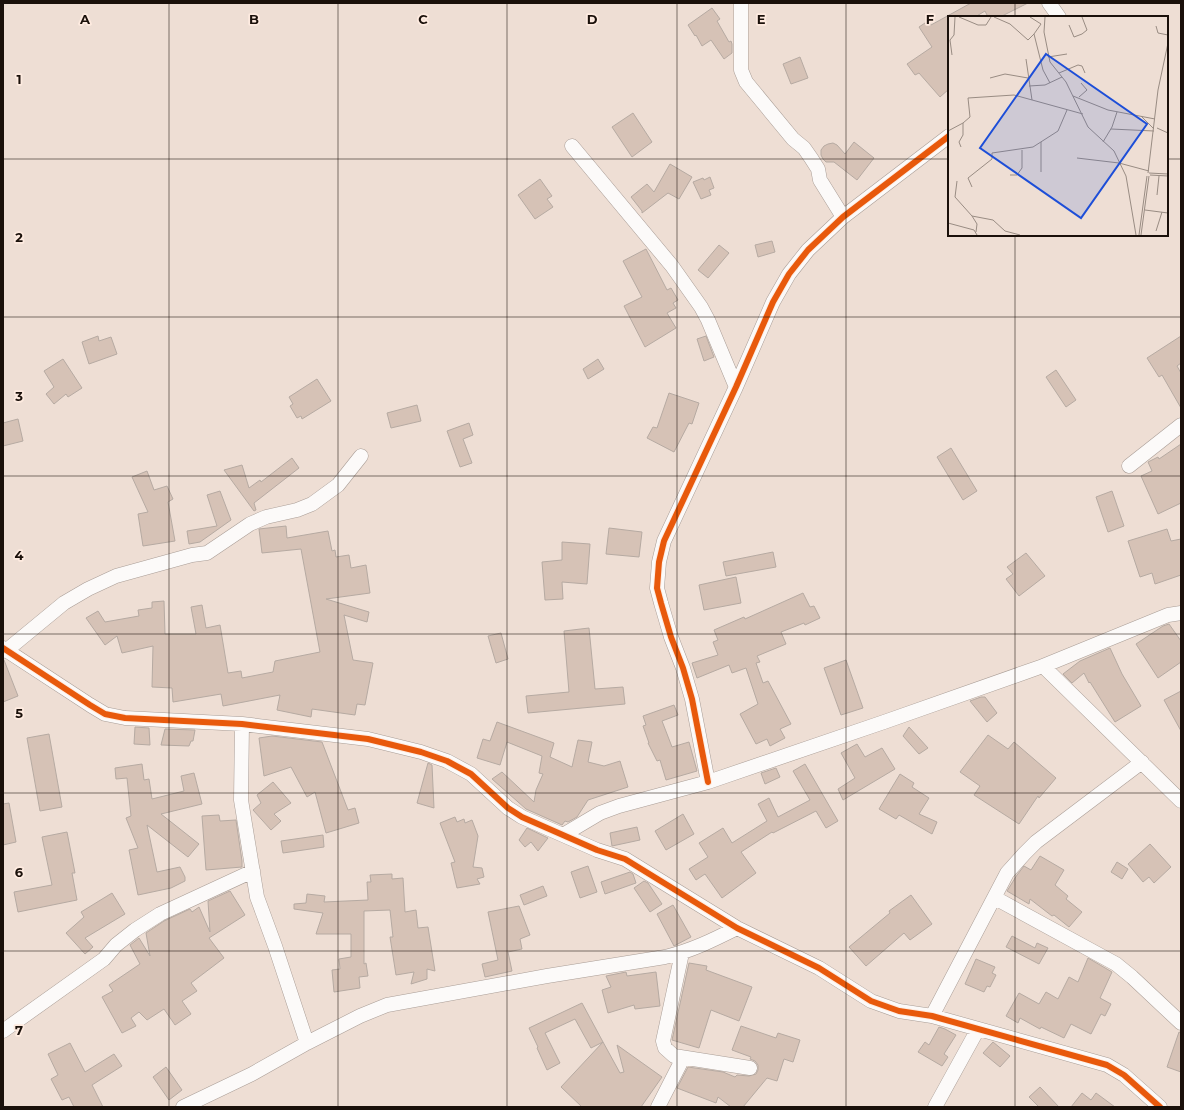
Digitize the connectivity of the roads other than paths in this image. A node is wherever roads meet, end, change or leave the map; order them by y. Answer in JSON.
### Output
{"nodes":[{"id":1,"x":741,"y":3,"type":"edge"},
{"id":2,"x":1048,"y":3,"type":"edge"},
{"id":3,"x":1058,"y":16,"type":"edge"},
{"id":4,"x":948,"y":137,"type":"edge"},
{"id":5,"x":572,"y":146,"type":"dead end"},
{"id":6,"x":843,"y":217,"type":"junction"},
{"id":7,"x":736,"y":387,"type":"junction"},
{"id":8,"x":1181,"y":425,"type":"edge"},
{"id":9,"x":361,"y":456,"type":"dead end"},
{"id":10,"x":1129,"y":466,"type":"dead end"},
{"id":11,"x":1181,"y":613,"type":"edge"},
{"id":12,"x":4,"y":649,"type":"edge"},
{"id":13,"x":1043,"y":666,"type":"junction"},
{"id":14,"x":242,"y":724,"type":"junction"},
{"id":15,"x":1142,"y":762,"type":"junction"},
{"id":16,"x":708,"y":782,"type":"junction"},
{"id":17,"x":1181,"y":801,"type":"edge"},
{"id":18,"x":563,"y":835,"type":"junction"},
{"id":19,"x":253,"y":871,"type":"junction"},
{"id":20,"x":995,"y":898,"type":"junction"},
{"id":21,"x":737,"y":928,"type":"junction"},
{"id":22,"x":682,"y":953,"type":"junction"},
{"id":23,"x":932,"y":1016,"type":"junction"},
{"id":24,"x":1181,"y":1023,"type":"edge"},
{"id":25,"x":978,"y":1029,"type":"junction"},
{"id":26,"x":3,"y":1031,"type":"edge"},
{"id":27,"x":306,"y":1043,"type":"junction"},
{"id":28,"x":683,"y":1058,"type":"junction"},
{"id":29,"x":750,"y":1068,"type":"dead end"},
{"id":30,"x":1152,"y":1104,"type":"edge"},
{"id":31,"x":183,"y":1107,"type":"edge"},
{"id":32,"x":658,"y":1107,"type":"edge"},
{"id":33,"x":935,"y":1107,"type":"edge"}],
"edges":[{"from":1,"to":6,"type":"street"},
{"from":2,"to":3,"type":"street"},
{"from":4,"to":6,"type":"street"},
{"from":5,"to":7,"type":"street"},
{"from":6,"to":7,"type":"street"},
{"from":7,"to":16,"type":"street"},
{"from":8,"to":10,"type":"street"},
{"from":9,"to":12,"type":"street"},
{"from":11,"to":13,"type":"street"},
{"from":12,"to":14,"type":"street"},
{"from":13,"to":15,"type":"street"},
{"from":13,"to":16,"type":"street"},
{"from":14,"to":18,"type":"street"},
{"from":14,"to":19,"type":"street"},
{"from":15,"to":17,"type":"street"},
{"from":15,"to":20,"type":"street"},
{"from":16,"to":18,"type":"street"},
{"from":18,"to":21,"type":"street"},
{"from":19,"to":26,"type":"street"},
{"from":19,"to":27,"type":"street"},
{"from":20,"to":23,"type":"street"},
{"from":20,"to":24,"type":"street"},
{"from":21,"to":22,"type":"street"},
{"from":21,"to":23,"type":"street"},
{"from":22,"to":27,"type":"street"},
{"from":22,"to":28,"type":"street"},
{"from":23,"to":25,"type":"street"},
{"from":25,"to":30,"type":"street"},
{"from":25,"to":33,"type":"street"},
{"from":27,"to":31,"type":"street"},
{"from":28,"to":29,"type":"street"},
{"from":28,"to":32,"type":"street"}]}
